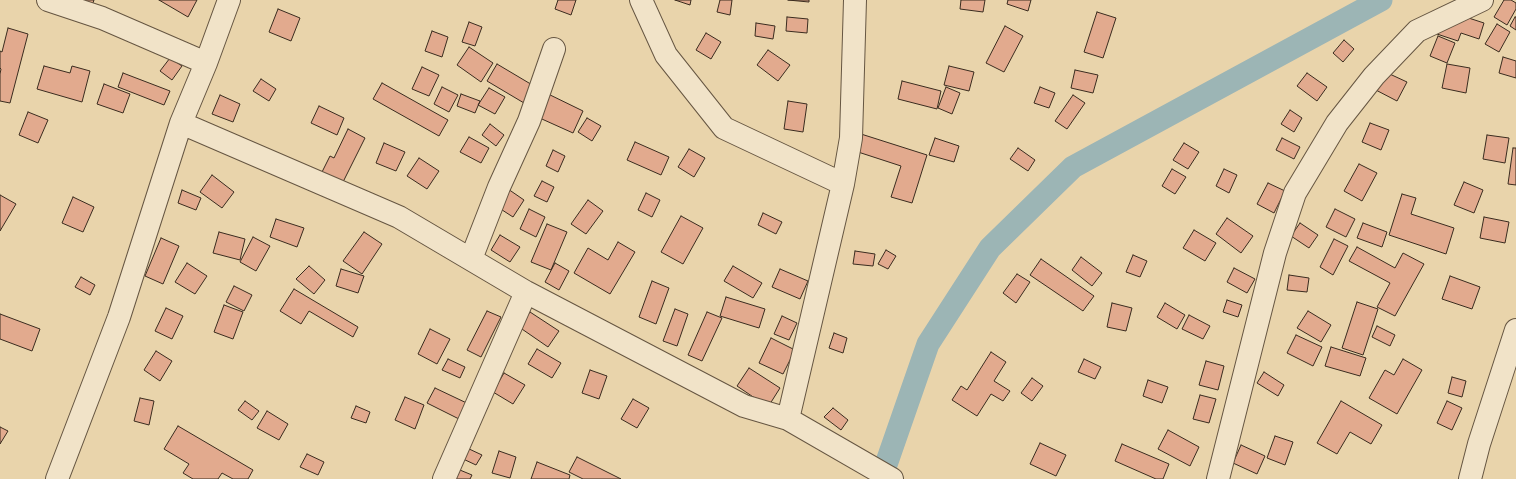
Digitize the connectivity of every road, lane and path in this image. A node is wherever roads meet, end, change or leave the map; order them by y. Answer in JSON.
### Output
{"nodes":[{"id":1,"x":48,"y":0,"type":"edge"},
{"id":2,"x":229,"y":0,"type":"edge"},
{"id":3,"x":641,"y":0,"type":"edge"},
{"id":4,"x":855,"y":0,"type":"edge"},
{"id":5,"x":1482,"y":0,"type":"edge"},
{"id":6,"x":554,"y":49,"type":"dead end"},
{"id":7,"x":206,"y":64,"type":"junction"},
{"id":8,"x":181,"y":123,"type":"junction"},
{"id":9,"x":843,"y":184,"type":"junction"},
{"id":10,"x":471,"y":259,"type":"junction"},
{"id":11,"x":526,"y":292,"type":"junction"},
{"id":12,"x":1516,"y":330,"type":"edge"},
{"id":13,"x":788,"y":419,"type":"junction"},
{"id":14,"x":57,"y":479,"type":"edge"},
{"id":15,"x":444,"y":479,"type":"edge"},
{"id":16,"x":892,"y":479,"type":"edge"},
{"id":17,"x":1218,"y":479,"type":"edge"},
{"id":18,"x":1470,"y":479,"type":"edge"}],
"edges":[{"from":1,"to":7,"type":"street"},
{"from":2,"to":7,"type":"street"},
{"from":3,"to":9,"type":"street"},
{"from":4,"to":9,"type":"street"},
{"from":5,"to":17,"type":"street"},
{"from":6,"to":10,"type":"street"},
{"from":7,"to":8,"type":"street"},
{"from":8,"to":10,"type":"street"},
{"from":8,"to":14,"type":"street"},
{"from":9,"to":13,"type":"street"},
{"from":10,"to":11,"type":"street"},
{"from":11,"to":13,"type":"street"},
{"from":11,"to":15,"type":"street"},
{"from":12,"to":18,"type":"street"},
{"from":13,"to":16,"type":"street"}]}
